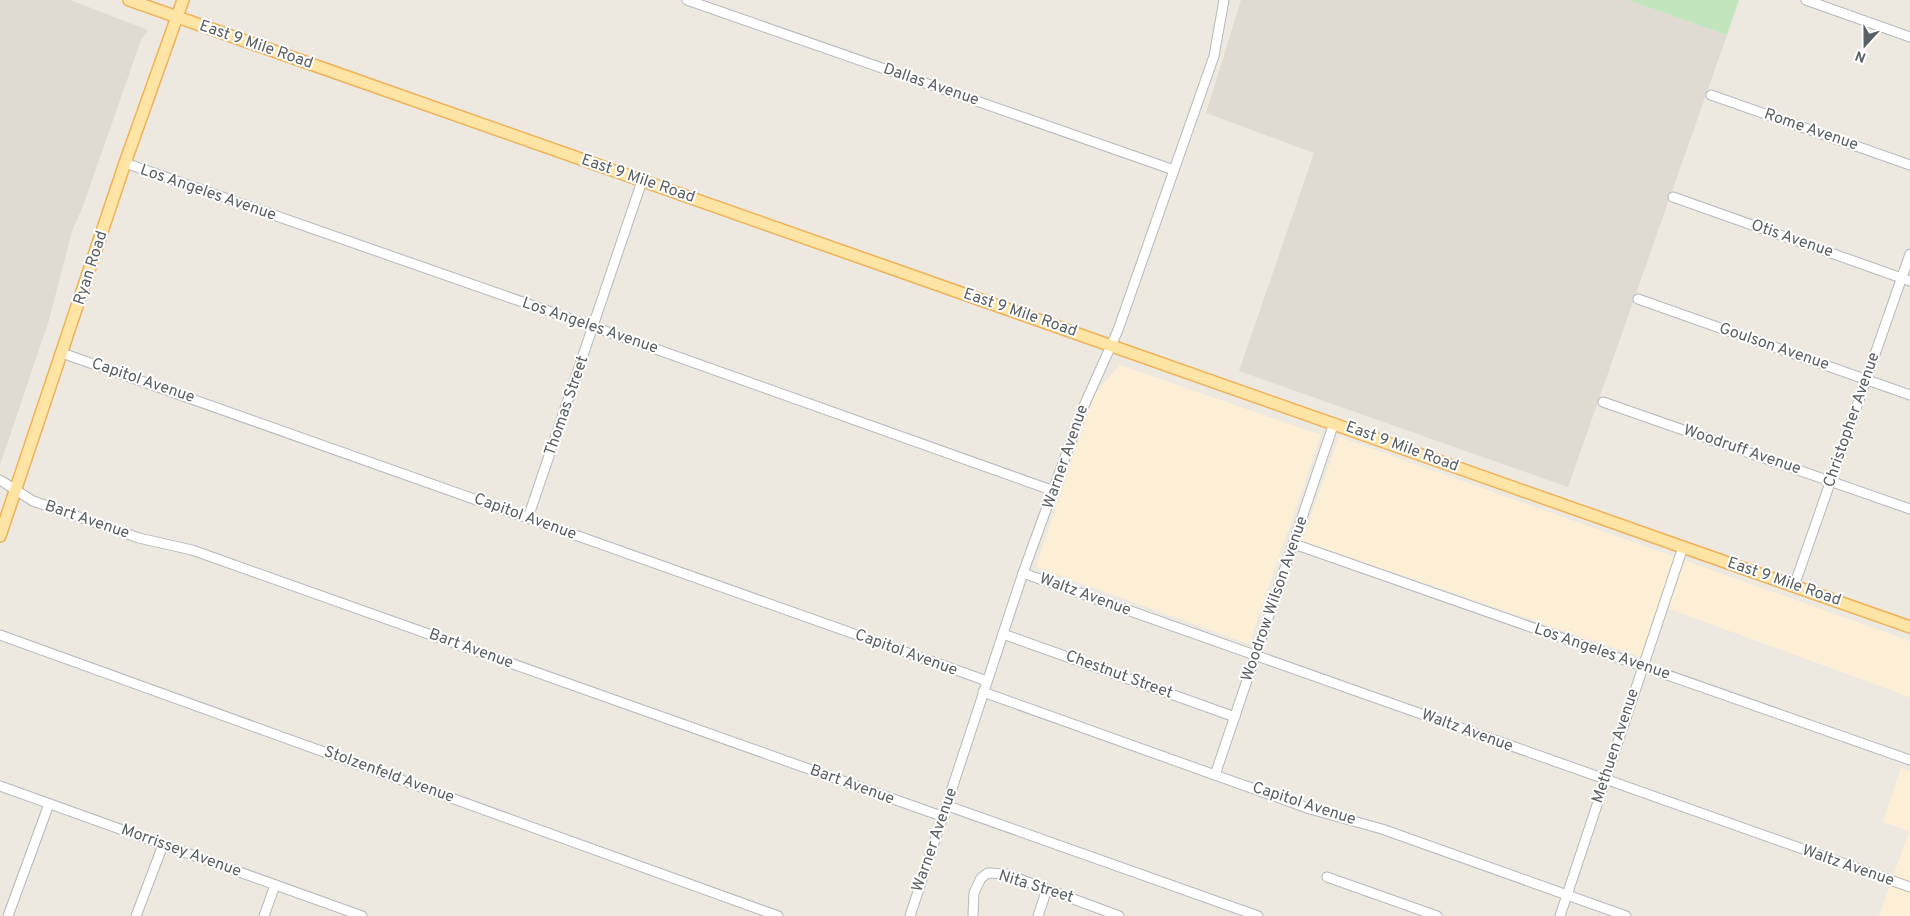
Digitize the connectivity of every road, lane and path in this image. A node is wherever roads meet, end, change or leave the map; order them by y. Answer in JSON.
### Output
{"nodes":[{"id":1,"x":130,"y":0,"type":"edge"},
{"id":2,"x":183,"y":0,"type":"edge"},
{"id":3,"x":687,"y":0,"type":"edge"},
{"id":4,"x":1224,"y":0,"type":"edge"},
{"id":5,"x":1806,"y":0,"type":"edge"},
{"id":6,"x":176,"y":17,"type":"junction"},
{"id":7,"x":1910,"y":37,"type":"edge"},
{"id":8,"x":1711,"y":95,"type":"dead end"},
{"id":9,"x":125,"y":164,"type":"junction"},
{"id":10,"x":1910,"y":165,"type":"edge"},
{"id":11,"x":1174,"y":170,"type":"junction"},
{"id":12,"x":642,"y":181,"type":"junction"},
{"id":13,"x":1673,"y":197,"type":"dead end"},
{"id":14,"x":1910,"y":254,"type":"edge"},
{"id":15,"x":1906,"y":279,"type":"edge"},
{"id":16,"x":1638,"y":299,"type":"dead end"},
{"id":17,"x":594,"y":327,"type":"junction"},
{"id":18,"x":1112,"y":344,"type":"junction"},
{"id":19,"x":62,"y":353,"type":"junction"},
{"id":20,"x":1866,"y":380,"type":"junction"},
{"id":21,"x":1910,"y":395,"type":"edge"},
{"id":22,"x":1603,"y":402,"type":"dead end"},
{"id":23,"x":1334,"y":423,"type":"junction"},
{"id":24,"x":0,"y":480,"type":"edge"},
{"id":25,"x":1832,"y":482,"type":"junction"},
{"id":26,"x":16,"y":490,"type":"junction"},
{"id":27,"x":1054,"y":491,"type":"junction"},
{"id":28,"x":1910,"y":509,"type":"edge"},
{"id":29,"x":528,"y":518,"type":"junction"},
{"id":30,"x":0,"y":536,"type":"edge"},
{"id":31,"x":1294,"y":544,"type":"junction"},
{"id":32,"x":1683,"y":547,"type":"junction"},
{"id":33,"x":1023,"y":574,"type":"junction"},
{"id":34,"x":1794,"y":586,"type":"junction"},
{"id":35,"x":1910,"y":627,"type":"edge"},
{"id":36,"x":1003,"y":634,"type":"junction"},
{"id":37,"x":0,"y":635,"type":"edge"},
{"id":38,"x":1255,"y":656,"type":"junction"},
{"id":39,"x":1643,"y":667,"type":"junction"},
{"id":40,"x":986,"y":681,"type":"junction"},
{"id":41,"x":983,"y":692,"type":"junction"},
{"id":42,"x":1235,"y":717,"type":"junction"},
{"id":43,"x":1910,"y":760,"type":"edge"},
{"id":44,"x":1215,"y":774,"type":"junction"},
{"id":45,"x":1605,"y":780,"type":"junction"},
{"id":46,"x":0,"y":786,"type":"edge"},
{"id":47,"x":49,"y":804,"type":"junction"},
{"id":48,"x":948,"y":806,"type":"junction"},
{"id":49,"x":944,"y":817,"type":"junction"},
{"id":50,"x":162,"y":845,"type":"junction"},
{"id":51,"x":1327,"y":877,"type":"dead end"},
{"id":52,"x":275,"y":885,"type":"junction"},
{"id":53,"x":1910,"y":887,"type":"edge"},
{"id":54,"x":1047,"y":889,"type":"junction"},
{"id":55,"x":1566,"y":895,"type":"junction"},
{"id":56,"x":8,"y":916,"type":"edge"},
{"id":57,"x":136,"y":916,"type":"edge"},
{"id":58,"x":264,"y":916,"type":"edge"},
{"id":59,"x":362,"y":916,"type":"edge"},
{"id":60,"x":778,"y":916,"type":"edge"},
{"id":61,"x":910,"y":916,"type":"edge"},
{"id":62,"x":973,"y":916,"type":"edge"},
{"id":63,"x":1038,"y":916,"type":"edge"},
{"id":64,"x":1119,"y":916,"type":"edge"},
{"id":65,"x":1258,"y":916,"type":"edge"},
{"id":66,"x":1437,"y":916,"type":"edge"},
{"id":67,"x":1560,"y":916,"type":"edge"},
{"id":68,"x":1626,"y":916,"type":"edge"}],
"edges":[{"from":1,"to":6,"type":"main road","name":"East 9 Mile Road"},
{"from":2,"to":6,"type":"main road","name":"Ryan Road"},
{"from":3,"to":11,"type":"street","name":"Dallas Avenue"},
{"from":4,"to":11,"type":"street","name":"Warner Avenue"},
{"from":5,"to":7,"type":"street"},
{"from":6,"to":9,"type":"main road","name":"Ryan Road"},
{"from":6,"to":12,"type":"main road","name":"East 9 Mile Road"},
{"from":8,"to":10,"type":"street","name":"Rome Avenue"},
{"from":9,"to":17,"type":"street","name":"Los Angeles Avenue"},
{"from":9,"to":19,"type":"main road","name":"Ryan Road"},
{"from":11,"to":18,"type":"street","name":"Warner Avenue"},
{"from":12,"to":17,"type":"street","name":"Thomas Street"},
{"from":12,"to":18,"type":"main road","name":"East 9 Mile Road"},
{"from":13,"to":15,"type":"street","name":"Otis Avenue"},
{"from":14,"to":15,"type":"street","name":"Christopher Avenue"},
{"from":15,"to":20,"type":"street","name":"Christopher Avenue"},
{"from":16,"to":20,"type":"street","name":"Goulson Avenue"},
{"from":17,"to":27,"type":"street","name":"Los Angeles Avenue"},
{"from":17,"to":29,"type":"street","name":"Thomas Street"},
{"from":18,"to":23,"type":"main road","name":"East 9 Mile Road"},
{"from":18,"to":27,"type":"street","name":"Warner Avenue"},
{"from":19,"to":26,"type":"main road","name":"Ryan Road"},
{"from":19,"to":29,"type":"street","name":"Capitol Avenue"},
{"from":20,"to":21,"type":"street","name":"Goulson Avenue"},
{"from":20,"to":25,"type":"street","name":"Christopher Avenue"},
{"from":22,"to":25,"type":"street","name":"Woodruff Avenue"},
{"from":23,"to":31,"type":"street","name":"Woodrow Wilson Avenue"},
{"from":23,"to":32,"type":"main road","name":"East 9 Mile Road"},
{"from":24,"to":26,"type":"street","name":"Bart Avenue"},
{"from":25,"to":28,"type":"street","name":"Woodruff Avenue"},
{"from":25,"to":34,"type":"street","name":"Christopher Avenue"},
{"from":26,"to":30,"type":"main road","name":"Ryan Road"},
{"from":26,"to":49,"type":"street","name":"Bart Avenue"},
{"from":27,"to":33,"type":"street","name":"Warner Avenue"},
{"from":29,"to":40,"type":"street","name":"Capitol Avenue"},
{"from":31,"to":38,"type":"street","name":"Woodrow Wilson Avenue"},
{"from":31,"to":39,"type":"street","name":"Los Angeles Avenue"},
{"from":32,"to":34,"type":"main road","name":"East 9 Mile Road"},
{"from":32,"to":39,"type":"street","name":"Methuen Avenue"},
{"from":33,"to":36,"type":"street","name":"Warner Avenue"},
{"from":33,"to":38,"type":"street","name":"Waltz Avenue"},
{"from":34,"to":35,"type":"main road","name":"East 9 Mile Road"},
{"from":36,"to":40,"type":"street","name":"Warner Avenue"},
{"from":36,"to":42,"type":"street","name":"Chestnut Street"},
{"from":37,"to":60,"type":"street","name":"Stolzenfeld Avenue"},
{"from":38,"to":42,"type":"street","name":"Woodrow Wilson Avenue"},
{"from":38,"to":45,"type":"street","name":"Waltz Avenue"},
{"from":39,"to":43,"type":"street","name":"Los Angeles Avenue"},
{"from":39,"to":45,"type":"street","name":"Methuen Avenue"},
{"from":40,"to":41,"type":"street","name":"Warner Avenue"},
{"from":41,"to":44,"type":"street","name":"Capitol Avenue"},
{"from":41,"to":48,"type":"street","name":"Warner Avenue"},
{"from":42,"to":44,"type":"street","name":"Woodrow Wilson Avenue"},
{"from":44,"to":55,"type":"street","name":"Capitol Avenue"},
{"from":45,"to":53,"type":"street","name":"Waltz Avenue"},
{"from":45,"to":55,"type":"street","name":"Methuen Avenue"},
{"from":46,"to":47,"type":"street","name":"Morrissey Avenue"},
{"from":47,"to":50,"type":"street","name":"Morrissey Avenue"},
{"from":47,"to":56,"type":"street"},
{"from":48,"to":49,"type":"street","name":"Warner Avenue"},
{"from":48,"to":65,"type":"street"},
{"from":49,"to":61,"type":"street","name":"Warner Avenue"},
{"from":50,"to":52,"type":"street","name":"Morrissey Avenue"},
{"from":50,"to":57,"type":"street"},
{"from":51,"to":66,"type":"street"},
{"from":52,"to":58,"type":"street"},
{"from":52,"to":59,"type":"street","name":"Morrissey Avenue"},
{"from":54,"to":62,"type":"street","name":"Nita Street"},
{"from":54,"to":63,"type":"street"},
{"from":54,"to":64,"type":"street","name":"Nita Street"},
{"from":55,"to":67,"type":"street","name":"Methuen Avenue"},
{"from":55,"to":68,"type":"street","name":"Capitol Avenue"}]}
